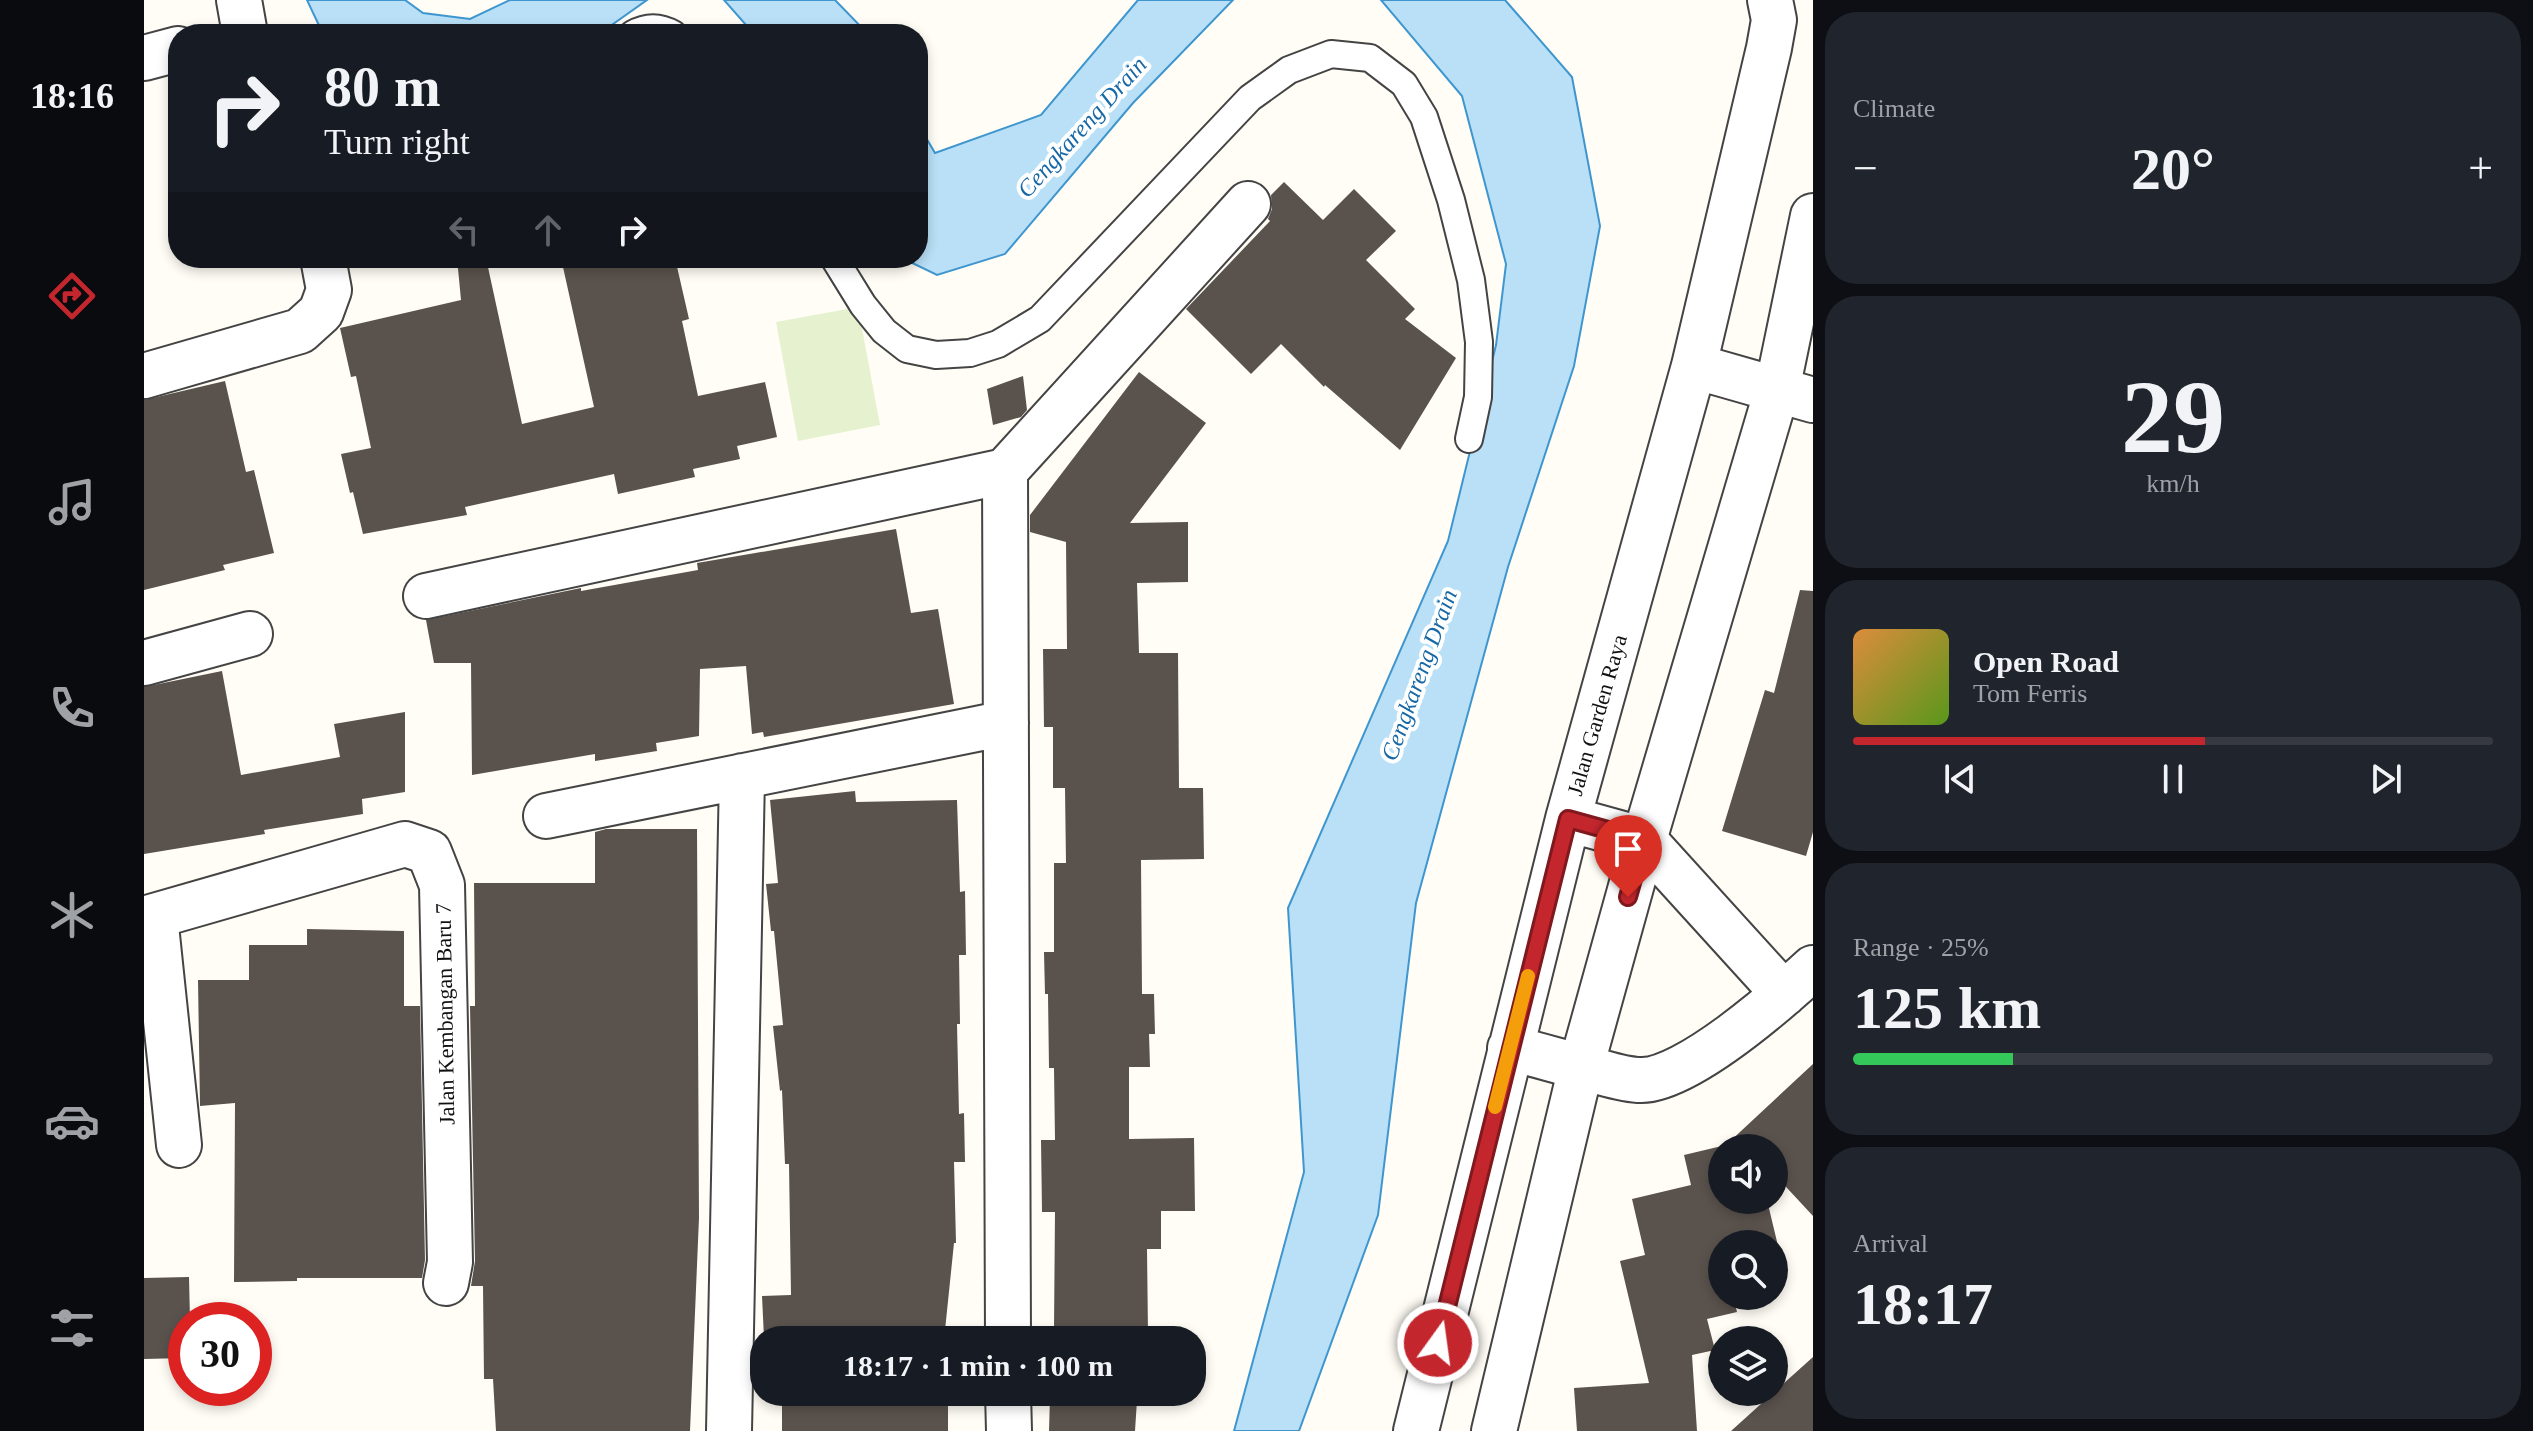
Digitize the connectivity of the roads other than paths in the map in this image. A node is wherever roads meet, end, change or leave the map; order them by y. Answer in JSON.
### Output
{"nodes":[{"id":1,"x":1770,"y":0,"type":"edge"},
{"id":2,"x":168,"y":52,"type":"edge"},
{"id":3,"x":144,"y":58,"type":"edge"},
{"id":4,"x":1248,"y":204,"type":"dead end"},
{"id":5,"x":1813,"y":216,"type":"edge"},
{"id":6,"x":325,"y":268,"type":"edge"},
{"id":7,"x":840,"y":268,"type":"edge"},
{"id":8,"x":1694,"y":366,"type":"junction"},
{"id":9,"x":144,"y":376,"type":"edge"},
{"id":10,"x":1795,"y":395,"type":"edge"},
{"id":11,"x":1469,"y":439,"type":"dead end"},
{"id":12,"x":1005,"y":471,"type":"junction"},
{"id":13,"x":426,"y":596,"type":"dead end"},
{"id":14,"x":250,"y":634,"type":"dead end"},
{"id":15,"x":144,"y":663,"type":"edge"},
{"id":16,"x":1006,"y":723,"type":"junction"},
{"id":17,"x":742,"y":776,"type":"junction"},
{"id":18,"x":546,"y":816,"type":"dead end"},
{"id":19,"x":1568,"y":819,"type":"junction"},
{"id":20,"x":1644,"y":840,"type":"junction"},
{"id":21,"x":150,"y":918,"type":"edge"},
{"id":22,"x":1799,"y":981,"type":"edge"},
{"id":23,"x":1510,"y":1048,"type":"junction"},
{"id":24,"x":1581,"y":1067,"type":"junction"},
{"id":25,"x":179,"y":1145,"type":"dead end"},
{"id":26,"x":446,"y":1283,"type":"dead end"},
{"id":27,"x":1008,"y":1326,"type":"edge"},
{"id":28,"x":1008,"y":1406,"type":"edge"},
{"id":29,"x":729,"y":1431,"type":"edge"},
{"id":30,"x":1009,"y":1431,"type":"edge"},
{"id":31,"x":1416,"y":1431,"type":"edge"},
{"id":32,"x":1494,"y":1431,"type":"edge"}],
"edges":[{"from":1,"to":8,"type":"street","name":"Jalan Garden Raya"},
{"from":2,"to":3,"type":"street"},
{"from":4,"to":12,"type":"street"},
{"from":5,"to":10,"type":"street"},
{"from":6,"to":9,"type":"street"},
{"from":7,"to":11,"type":"lane"},
{"from":8,"to":10,"type":"street"},
{"from":8,"to":19,"type":"street","name":"Jalan Garden Raya"},
{"from":10,"to":20,"type":"street"},
{"from":12,"to":13,"type":"street"},
{"from":12,"to":16,"type":"street"},
{"from":14,"to":15,"type":"street"},
{"from":16,"to":17,"type":"street"},
{"from":16,"to":27,"type":"street"},
{"from":17,"to":18,"type":"street"},
{"from":17,"to":29,"type":"street"},
{"from":19,"to":20,"type":"street"},
{"from":19,"to":23,"type":"street","name":"Jalan Garden Raya"},
{"from":20,"to":22,"type":"street"},
{"from":20,"to":24,"type":"street"},
{"from":21,"to":25,"type":"street"},
{"from":21,"to":26,"type":"street","name":"Jalan Kembangan Baru 7"},
{"from":22,"to":24,"type":"street"},
{"from":23,"to":24,"type":"street"},
{"from":23,"to":31,"type":"street","name":"Jalan Garden Raya"},
{"from":24,"to":32,"type":"street"},
{"from":28,"to":30,"type":"street"}]}
